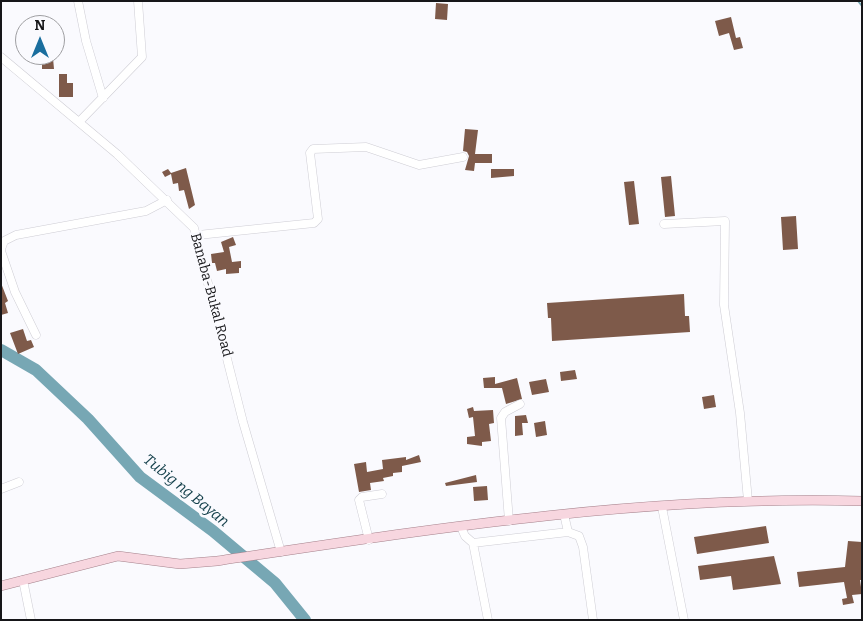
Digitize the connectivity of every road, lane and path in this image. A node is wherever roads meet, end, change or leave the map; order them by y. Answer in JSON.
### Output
{"nodes":[{"id":1,"x":78,"y":1,"type":"edge"},
{"id":2,"x":138,"y":1,"type":"edge"},
{"id":3,"x":1,"y":57,"type":"edge"},
{"id":4,"x":103,"y":98,"type":"junction"},
{"id":5,"x":79,"y":122,"type":"junction"},
{"id":6,"x":463,"y":157,"type":"dead end"},
{"id":7,"x":167,"y":200,"type":"junction"},
{"id":8,"x":664,"y":224,"type":"dead end"},
{"id":9,"x":198,"y":236,"type":"junction"},
{"id":10,"x":1,"y":250,"type":"edge"},
{"id":11,"x":36,"y":335,"type":"dead end"},
{"id":12,"x":520,"y":404,"type":"dead end"},
{"id":13,"x":20,"y":482,"type":"dead end"},
{"id":14,"x":1,"y":489,"type":"edge"},
{"id":15,"x":382,"y":494,"type":"dead end"},
{"id":16,"x":748,"y":501,"type":"junction"},
{"id":17,"x":862,"y":501,"type":"edge"},
{"id":18,"x":662,"y":507,"type":"junction"},
{"id":19,"x":564,"y":514,"type":"junction"},
{"id":20,"x":509,"y":520,"type":"junction"},
{"id":21,"x":461,"y":526,"type":"junction"},
{"id":22,"x":568,"y":532,"type":"junction"},
{"id":23,"x":369,"y":540,"type":"junction"},
{"id":24,"x":473,"y":542,"type":"junction"},
{"id":25,"x":281,"y":552,"type":"junction"},
{"id":26,"x":22,"y":580,"type":"junction"},
{"id":27,"x":1,"y":586,"type":"edge"},
{"id":28,"x":31,"y":620,"type":"edge"},
{"id":29,"x":488,"y":620,"type":"edge"},
{"id":30,"x":593,"y":620,"type":"edge"},
{"id":31,"x":684,"y":620,"type":"edge"}],
"edges":[{"from":1,"to":4,"type":"street"},
{"from":2,"to":4,"type":"street"},
{"from":3,"to":5,"type":"street","name":"Banaba-Bukal Road"},
{"from":4,"to":5,"type":"street"},
{"from":5,"to":7,"type":"street","name":"Banaba-Bukal Road"},
{"from":6,"to":9,"type":"street"},
{"from":7,"to":9,"type":"street","name":"Banaba-Bukal Road"},
{"from":7,"to":10,"type":"street"},
{"from":8,"to":16,"type":"street"},
{"from":9,"to":25,"type":"street","name":"Banaba-Bukal Road"},
{"from":10,"to":11,"type":"street"},
{"from":12,"to":20,"type":"street"},
{"from":13,"to":14,"type":"street"},
{"from":15,"to":23,"type":"street"},
{"from":16,"to":17,"type":"main road"},
{"from":16,"to":18,"type":"main road"},
{"from":18,"to":19,"type":"main road"},
{"from":18,"to":31,"type":"street"},
{"from":19,"to":20,"type":"main road"},
{"from":19,"to":22,"type":"street"},
{"from":20,"to":21,"type":"main road"},
{"from":21,"to":23,"type":"main road"},
{"from":21,"to":24,"type":"street"},
{"from":22,"to":24,"type":"street"},
{"from":22,"to":30,"type":"street"},
{"from":23,"to":25,"type":"main road"},
{"from":24,"to":29,"type":"street"},
{"from":25,"to":26,"type":"main road"},
{"from":26,"to":27,"type":"main road"},
{"from":26,"to":28,"type":"street"}]}
